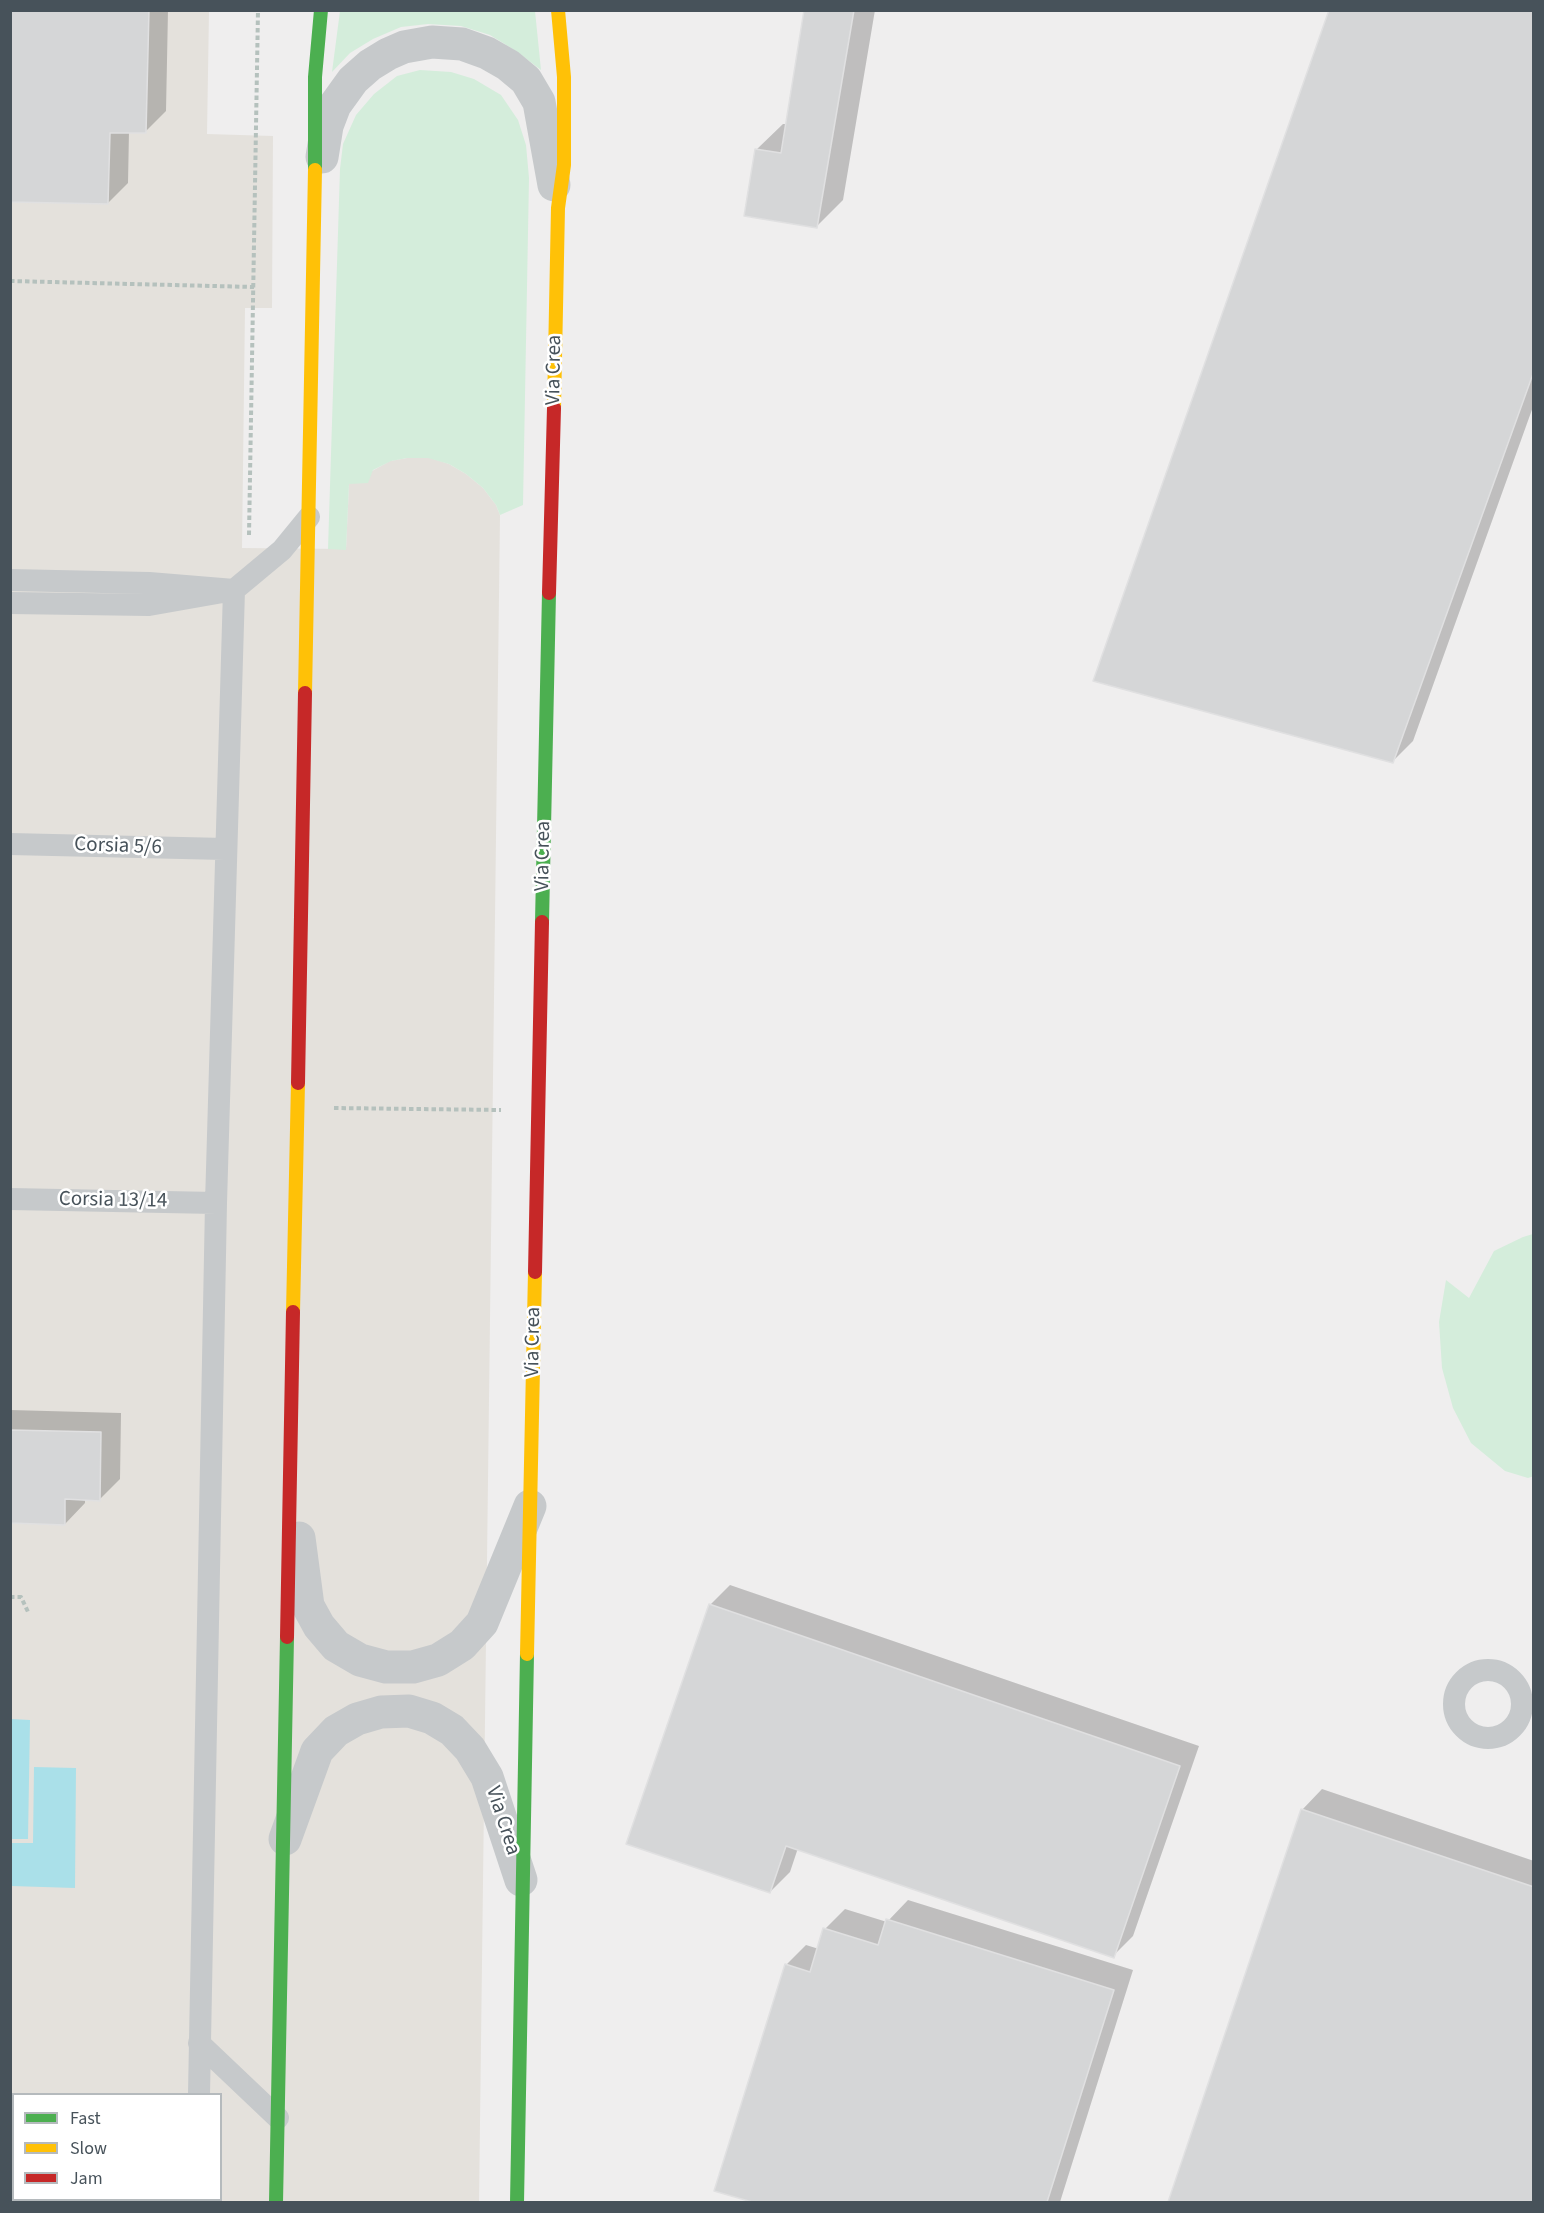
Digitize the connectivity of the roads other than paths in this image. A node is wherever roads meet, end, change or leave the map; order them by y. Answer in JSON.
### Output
{"nodes":[{"id":1,"x":321,"y":10,"type":"edge"},
{"id":2,"x":558,"y":10,"type":"edge"},
{"id":3,"x":315,"y":206,"type":"junction"},
{"id":4,"x":558,"y":208,"type":"junction"},
{"id":5,"x":309,"y":517,"type":"junction"},
{"id":6,"x":10,"y":580,"type":"edge"},
{"id":7,"x":241,"y":585,"type":"junction"},
{"id":8,"x":10,"y":603,"type":"edge"},
{"id":9,"x":10,"y":844,"type":"edge"},
{"id":10,"x":225,"y":849,"type":"junction"},
{"id":11,"x":10,"y":1199,"type":"edge"},
{"id":12,"x":216,"y":1203,"type":"junction"},
{"id":13,"x":290,"y":1467,"type":"junction"},
{"id":14,"x":531,"y":1504,"type":"junction"},
{"id":15,"x":284,"y":1842,"type":"junction"},
{"id":16,"x":523,"y":1885,"type":"junction"},
{"id":17,"x":199,"y":2043,"type":"junction"},
{"id":18,"x":199,"y":2093,"type":"edge"},
{"id":19,"x":278,"y":2118,"type":"junction"},
{"id":20,"x":276,"y":2202,"type":"edge"},
{"id":21,"x":517,"y":2202,"type":"edge"}],
"edges":[{"from":1,"to":3,"type":"street","name":"Via Crea"},
{"from":2,"to":4,"type":"street","name":"Via Crea"},
{"from":3,"to":4,"type":"street","name":"Via Crea"},
{"from":3,"to":5,"type":"street","name":"Via Crea"},
{"from":4,"to":14,"type":"street","name":"Via Crea"},
{"from":5,"to":7,"type":"lane"},
{"from":5,"to":13,"type":"street","name":"Via Crea"},
{"from":6,"to":7,"type":"lane"},
{"from":7,"to":8,"type":"lane"},
{"from":7,"to":10,"type":"lane"},
{"from":9,"to":10,"type":"lane","name":"Corsia 5/6"},
{"from":10,"to":12,"type":"lane"},
{"from":11,"to":12,"type":"lane","name":"Corsia 13/14"},
{"from":12,"to":17,"type":"lane"},
{"from":13,"to":14,"type":"street","name":"Via Crea"},
{"from":13,"to":15,"type":"street","name":"Via Crea"},
{"from":14,"to":16,"type":"street","name":"Via Crea"},
{"from":15,"to":16,"type":"street","name":"Via Crea"},
{"from":15,"to":19,"type":"street","name":"Via Crea"},
{"from":16,"to":21,"type":"street","name":"Via Crea"},
{"from":17,"to":18,"type":"lane"},
{"from":17,"to":19,"type":"lane"},
{"from":19,"to":20,"type":"street","name":"Via Crea"}]}
